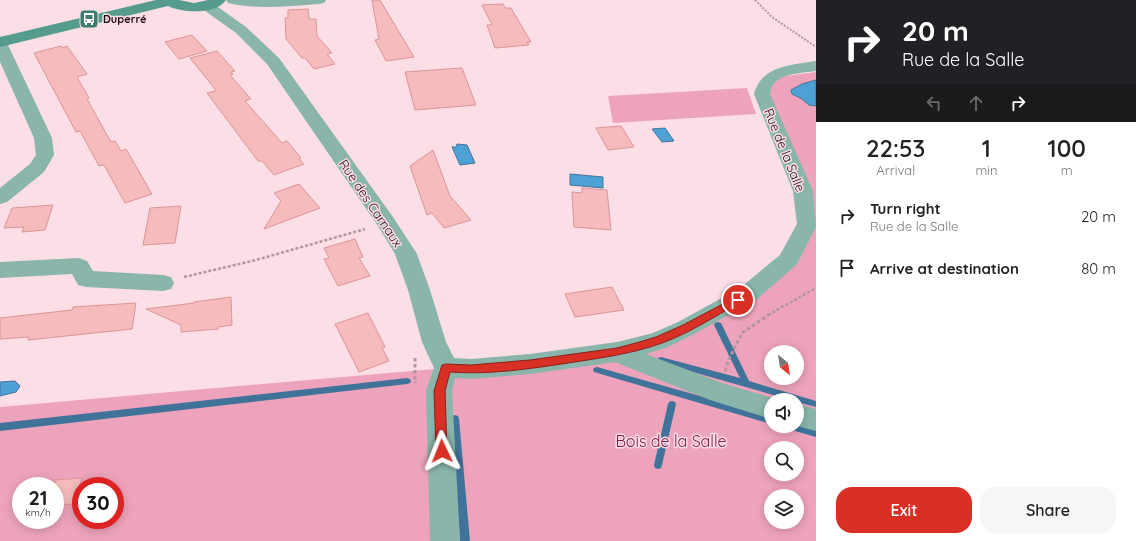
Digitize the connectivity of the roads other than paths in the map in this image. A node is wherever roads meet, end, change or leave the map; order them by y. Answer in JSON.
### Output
{"nodes":[{"id":1,"x":169,"y":0,"type":"edge"},
{"id":2,"x":233,"y":0,"type":"edge"},
{"id":3,"x":319,"y":0,"type":"edge"},
{"id":4,"x":212,"y":2,"type":"edge"},
{"id":5,"x":0,"y":42,"type":"edge"},
{"id":6,"x":0,"y":45,"type":"edge"},
{"id":7,"x":816,"y":66,"type":"edge"},
{"id":8,"x":0,"y":198,"type":"edge"},
{"id":9,"x":0,"y":270,"type":"edge"},
{"id":10,"x":163,"y":283,"type":"road end"},
{"id":11,"x":617,"y":352,"type":"junction"},
{"id":12,"x":446,"y":368,"type":"junction"},
{"id":13,"x":764,"y":406,"type":"edge"},
{"id":14,"x":804,"y":417,"type":"edge"},
{"id":15,"x":816,"y":420,"type":"edge"},
{"id":16,"x":445,"y":541,"type":"edge"}],
"edges":[{"from":1,"to":4,"type":"street"},
{"from":1,"to":5,"type":"street"},
{"from":2,"to":3,"type":"street"},
{"from":4,"to":12,"type":"street","name":"Rue des Carnaux"},
{"from":6,"to":8,"type":"street"},
{"from":7,"to":11,"type":"street","name":"Rue de la Salle"},
{"from":9,"to":10,"type":"street"},
{"from":11,"to":12,"type":"street","name":"Rue de la Salle"},
{"from":11,"to":13,"type":"street"},
{"from":12,"to":16,"type":"street"},
{"from":14,"to":15,"type":"street"}]}
